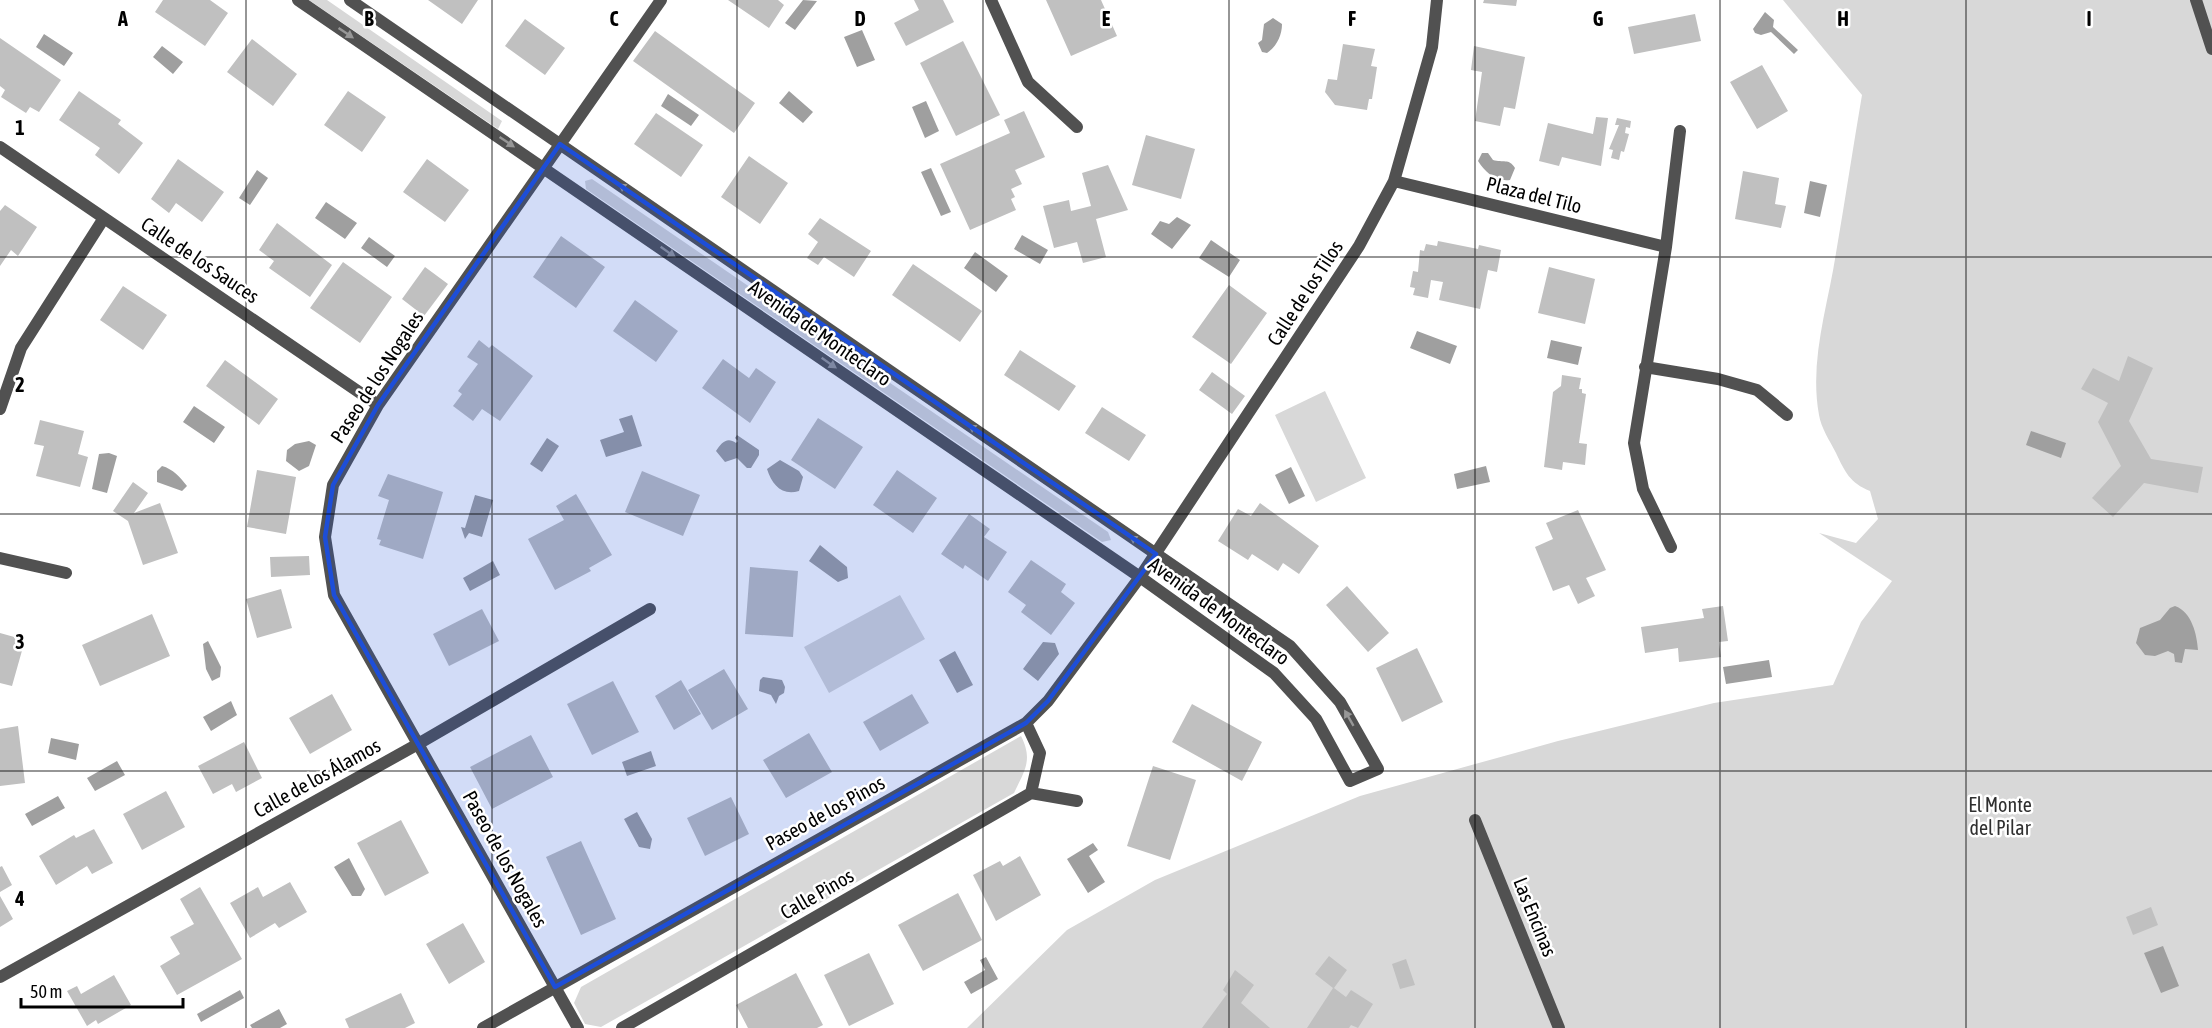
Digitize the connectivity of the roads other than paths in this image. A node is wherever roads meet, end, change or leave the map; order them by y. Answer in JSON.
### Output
{"nodes":[{"id":1,"x":298,"y":0,"type":"edge"},
{"id":2,"x":350,"y":0,"type":"edge"},
{"id":3,"x":661,"y":0,"type":"edge"},
{"id":4,"x":991,"y":0,"type":"edge"},
{"id":5,"x":1437,"y":0,"type":"edge"},
{"id":6,"x":2196,"y":0,"type":"edge"},
{"id":7,"x":2212,"y":49,"type":"edge"},
{"id":8,"x":1077,"y":127,"type":"dead end"},
{"id":9,"x":1680,"y":130,"type":"dead end"},
{"id":10,"x":561,"y":144,"type":"junction"},
{"id":11,"x":0,"y":147,"type":"edge"},
{"id":12,"x":544,"y":167,"type":"junction"},
{"id":13,"x":1394,"y":181,"type":"junction"},
{"id":14,"x":104,"y":218,"type":"junction"},
{"id":15,"x":1666,"y":247,"type":"junction"},
{"id":16,"x":1645,"y":367,"type":"junction"},
{"id":17,"x":378,"y":405,"type":"junction"},
{"id":18,"x":0,"y":409,"type":"edge"},
{"id":19,"x":1787,"y":415,"type":"dead end"},
{"id":20,"x":1671,"y":547,"type":"dead end"},
{"id":21,"x":1156,"y":554,"type":"junction"},
{"id":22,"x":0,"y":558,"type":"edge"},
{"id":23,"x":66,"y":573,"type":"dead end"},
{"id":24,"x":1140,"y":577,"type":"junction"},
{"id":25,"x":650,"y":609,"type":"dead end"},
{"id":26,"x":1026,"y":723,"type":"junction"},
{"id":27,"x":418,"y":744,"type":"junction"},
{"id":28,"x":1031,"y":793,"type":"junction"},
{"id":29,"x":1077,"y":801,"type":"dead end"},
{"id":30,"x":1475,"y":820,"type":"dead end"},
{"id":31,"x":0,"y":978,"type":"edge"},
{"id":32,"x":555,"y":987,"type":"junction"},
{"id":33,"x":483,"y":1028,"type":"edge"},
{"id":34,"x":578,"y":1028,"type":"edge"},
{"id":35,"x":622,"y":1028,"type":"edge"},
{"id":36,"x":1559,"y":1028,"type":"edge"}],
"edges":[{"from":1,"to":12,"type":"street","name":"Avenida de Monteclaro","one_way":true},
{"from":2,"to":10,"type":"street","name":"Avenida de Monteclaro"},
{"from":3,"to":10,"type":"street","name":"Paseo de los Nogales"},
{"from":4,"to":8,"type":"street"},
{"from":5,"to":13,"type":"street","name":"Calle de los Tilos"},
{"from":6,"to":7,"type":"street"},
{"from":9,"to":15,"type":"street"},
{"from":10,"to":12,"type":"street","name":"Paseo de los Nogales"},
{"from":21,"to":10,"type":"street","name":"Avenida de Monteclaro","one_way":true},
{"from":11,"to":14,"type":"street","name":"Calle de los Sauces"},
{"from":12,"to":17,"type":"street","name":"Paseo de los Nogales"},
{"from":12,"to":24,"type":"street","name":"Avenida de Monteclaro","one_way":true},
{"from":13,"to":15,"type":"street","name":"Plaza del Tilo"},
{"from":13,"to":21,"type":"street","name":"Calle de los Tilos"},
{"from":14,"to":17,"type":"street","name":"Calle de los Sauces"},
{"from":14,"to":18,"type":"street"},
{"from":15,"to":16,"type":"street"},
{"from":16,"to":19,"type":"street"},
{"from":16,"to":20,"type":"street"},
{"from":17,"to":27,"type":"street","name":"Paseo de los Nogales"},
{"from":21,"to":24,"type":"street","name":"Calle de los Tilos"},
{"from":24,"to":21,"type":"street","name":"Avenida de Monteclaro","one_way":true},
{"from":22,"to":23,"type":"street"},
{"from":24,"to":26,"type":"street","name":"Paseo de los Pinos"},
{"from":25,"to":27,"type":"street","name":"Calle de los Álamos"},
{"from":26,"to":28,"type":"street"},
{"from":26,"to":32,"type":"street","name":"Paseo de los Pinos"},
{"from":27,"to":31,"type":"street","name":"Calle de los Álamos"},
{"from":27,"to":32,"type":"street","name":"Paseo de los Nogales"},
{"from":28,"to":29,"type":"street"},
{"from":28,"to":35,"type":"street","name":"Calle Pinos"},
{"from":30,"to":36,"type":"street","name":"Las Encinas"},
{"from":32,"to":33,"type":"street","name":"Paseo de los Pinos"},
{"from":32,"to":34,"type":"street","name":"Paseo de los Nogales"}]}
